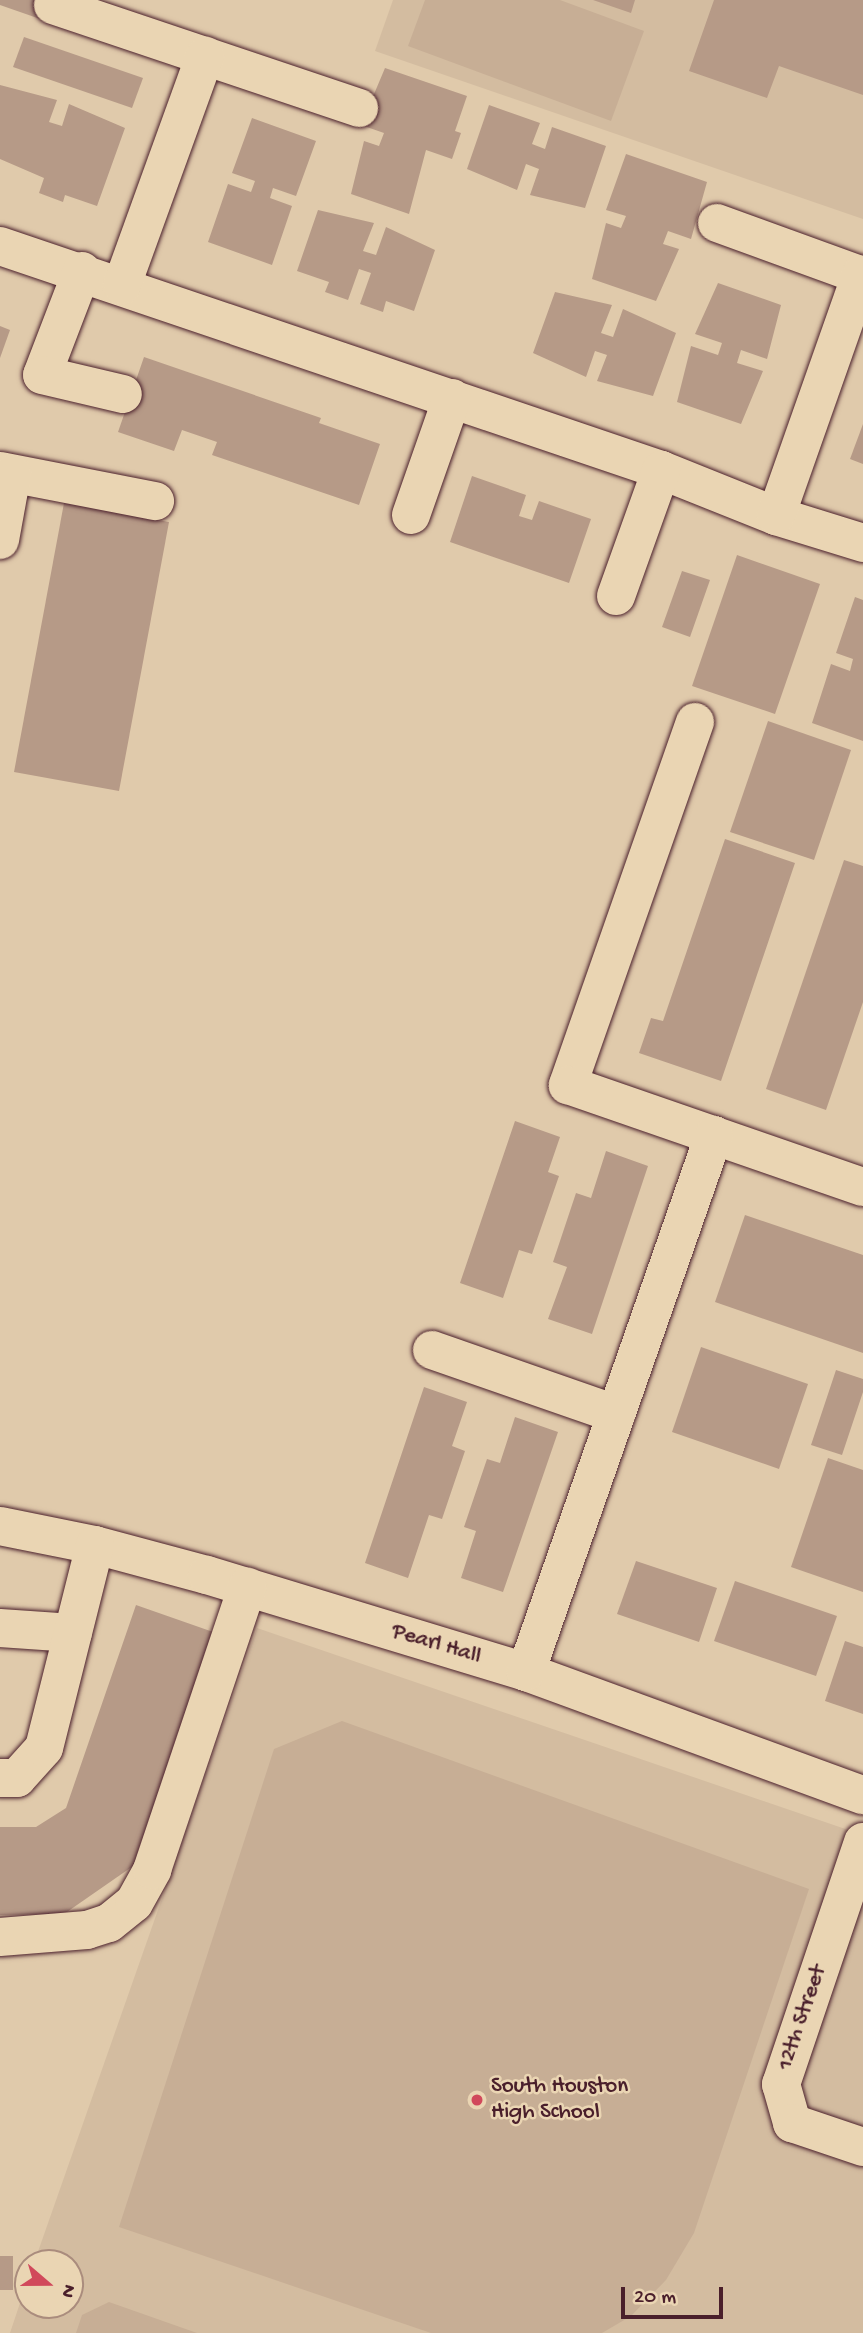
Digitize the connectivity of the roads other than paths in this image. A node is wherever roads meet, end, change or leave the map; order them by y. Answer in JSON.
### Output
{"nodes":[{"id":1,"x":54,"y":5,"type":"dead end"},
{"id":2,"x":205,"y":56,"type":"junction"},
{"id":3,"x":359,"y":108,"type":"dead end"},
{"id":4,"x":717,"y":223,"type":"dead end"},
{"id":5,"x":0,"y":246,"type":"edge"},
{"id":6,"x":82,"y":271,"type":"junction"},
{"id":7,"x":862,"y":275,"type":"edge"},
{"id":8,"x":122,"y":285,"type":"junction"},
{"id":9,"x":123,"y":394,"type":"dead end"},
{"id":10,"x":452,"y":398,"type":"junction"},
{"id":11,"x":661,"y":470,"type":"junction"},
{"id":12,"x":6,"y":472,"type":"edge"},
{"id":13,"x":155,"y":501,"type":"dead end"},
{"id":14,"x":411,"y":515,"type":"dead end"},
{"id":15,"x":776,"y":516,"type":"junction"},
{"id":16,"x":0,"y":540,"type":"edge"},
{"id":17,"x":863,"y":543,"type":"edge"},
{"id":18,"x":616,"y":596,"type":"dead end"},
{"id":19,"x":695,"y":722,"type":"dead end"},
{"id":20,"x":714,"y":1135,"type":"junction"},
{"id":21,"x":861,"y":1180,"type":"edge"},
{"id":22,"x":432,"y":1350,"type":"dead end"},
{"id":23,"x":617,"y":1414,"type":"junction"},
{"id":24,"x":0,"y":1526,"type":"edge"},
{"id":25,"x":95,"y":1545,"type":"junction"},
{"id":26,"x":247,"y":1587,"type":"junction"},
{"id":27,"x":0,"y":1628,"type":"edge"},
{"id":28,"x":73,"y":1633,"type":"junction"},
{"id":29,"x":526,"y":1672,"type":"junction"},
{"id":30,"x":0,"y":1778,"type":"edge"},
{"id":31,"x":863,"y":1795,"type":"edge"},
{"id":32,"x":863,"y":1842,"type":"edge"},
{"id":33,"x":0,"y":1937,"type":"edge"},
{"id":34,"x":863,"y":2147,"type":"edge"}],
"edges":[{"from":1,"to":2,"type":"street"},
{"from":2,"to":3,"type":"street"},
{"from":2,"to":8,"type":"street"},
{"from":4,"to":7,"type":"street"},
{"from":5,"to":6,"type":"street"},
{"from":6,"to":8,"type":"street"},
{"from":6,"to":9,"type":"street"},
{"from":7,"to":15,"type":"street"},
{"from":8,"to":10,"type":"street"},
{"from":10,"to":11,"type":"street"},
{"from":10,"to":14,"type":"street"},
{"from":11,"to":15,"type":"street"},
{"from":11,"to":18,"type":"street"},
{"from":12,"to":13,"type":"street"},
{"from":12,"to":16,"type":"street"},
{"from":15,"to":17,"type":"street"},
{"from":19,"to":20,"type":"street"},
{"from":20,"to":21,"type":"street"},
{"from":20,"to":23,"type":"street"},
{"from":22,"to":23,"type":"street"},
{"from":23,"to":29,"type":"street"},
{"from":24,"to":25,"type":"street","name":"Pearl Hall"},
{"from":25,"to":26,"type":"street","name":"Pearl Hall"},
{"from":25,"to":28,"type":"street"},
{"from":26,"to":29,"type":"street","name":"Pearl Hall"},
{"from":26,"to":33,"type":"street"},
{"from":27,"to":28,"type":"street"},
{"from":28,"to":30,"type":"street"},
{"from":29,"to":31,"type":"street","name":"Pearl Hall"},
{"from":32,"to":34,"type":"street","name":"12th Street"}]}
